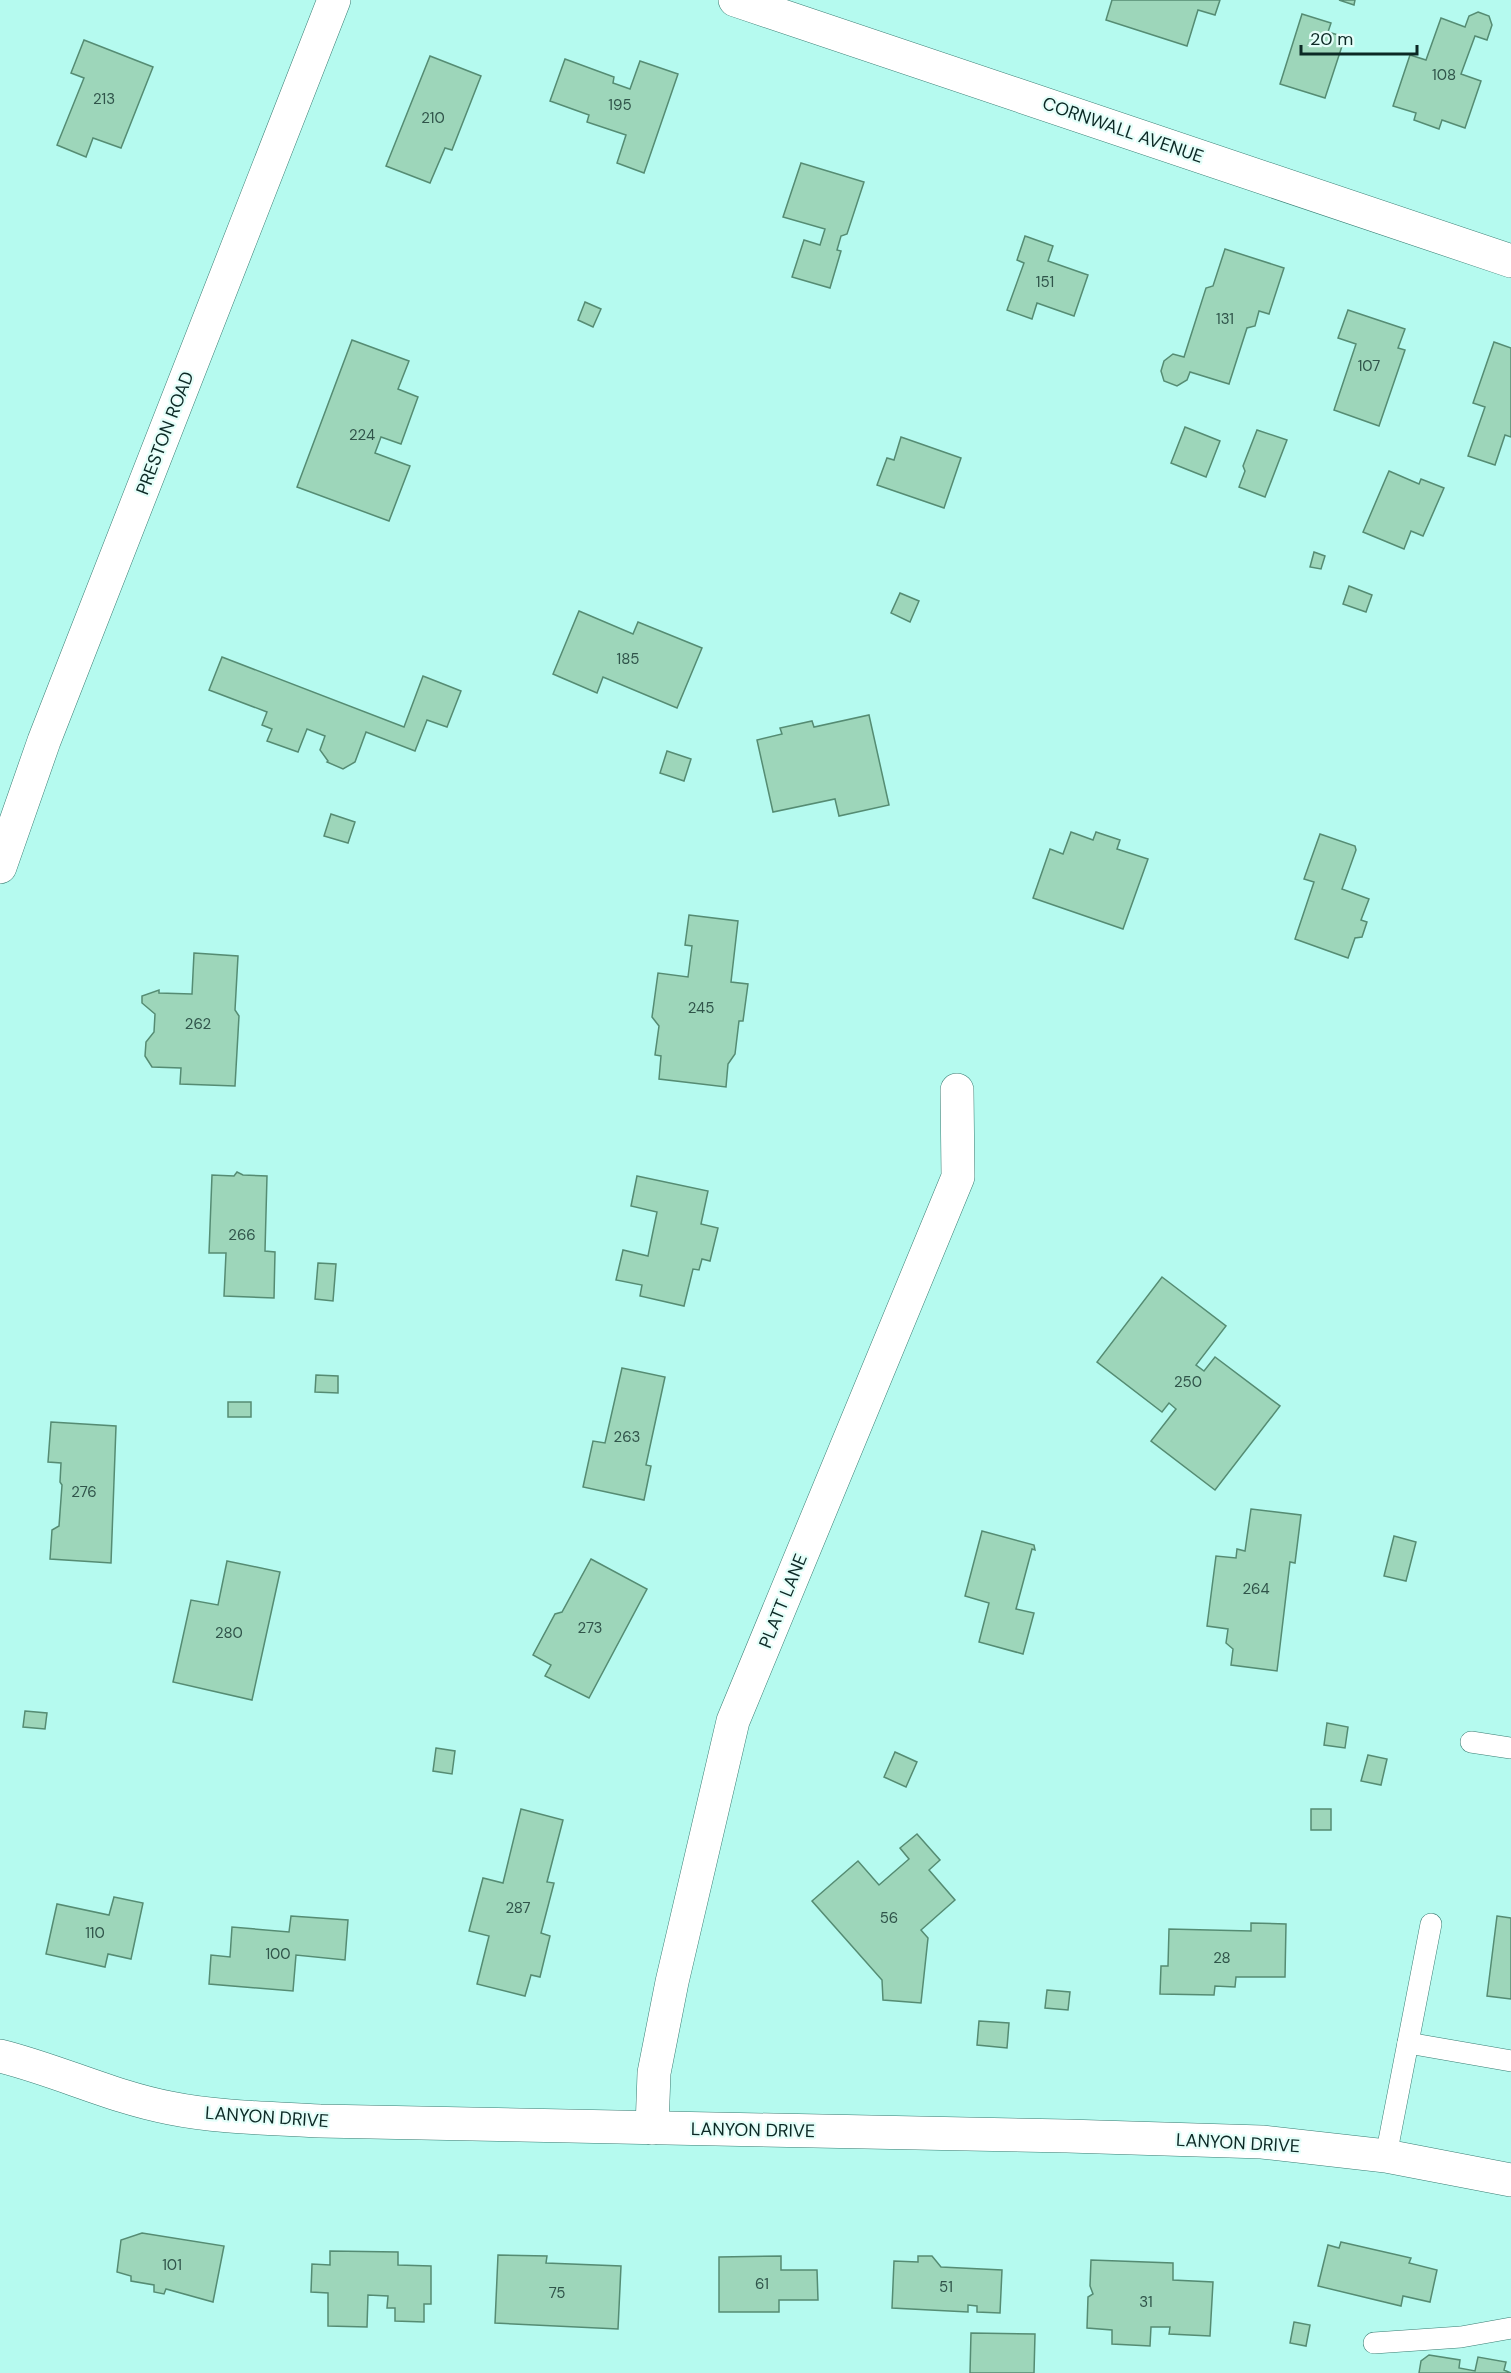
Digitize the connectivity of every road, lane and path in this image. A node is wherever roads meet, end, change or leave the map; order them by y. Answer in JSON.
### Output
{"nodes":[{"id":1,"x":334,"y":0,"type":"edge"},
{"id":2,"x":735,"y":0,"type":"edge"},
{"id":3,"x":1511,"y":261,"type":"edge"},
{"id":4,"x":0,"y":867,"type":"edge"},
{"id":5,"x":957,"y":1090,"type":"dead end"},
{"id":6,"x":1471,"y":1743,"type":"dead end"},
{"id":7,"x":1511,"y":1748,"type":"edge"},
{"id":8,"x":1431,"y":1924,"type":"dead end"},
{"id":9,"x":1408,"y":2043,"type":"junction"},
{"id":10,"x":0,"y":2056,"type":"edge"},
{"id":11,"x":1511,"y":2061,"type":"edge"},
{"id":12,"x":652,"y":2128,"type":"junction"},
{"id":13,"x":1386,"y":2156,"type":"junction"},
{"id":14,"x":1511,"y":2180,"type":"edge"},
{"id":15,"x":1511,"y":2328,"type":"edge"},
{"id":16,"x":1374,"y":2343,"type":"dead end"}],
"edges":[{"from":1,"to":4,"type":"street","name":"PRESTON ROAD"},
{"from":2,"to":3,"type":"street","name":"CORNWALL AVENUE"},
{"from":5,"to":12,"type":"street","name":"PLATT LANE"},
{"from":6,"to":7,"type":"lane"},
{"from":8,"to":9,"type":"lane"},
{"from":9,"to":11,"type":"lane"},
{"from":9,"to":13,"type":"lane"},
{"from":10,"to":12,"type":"street","name":"LANYON DRIVE"},
{"from":12,"to":13,"type":"street","name":"LANYON DRIVE"},
{"from":13,"to":14,"type":"street","name":"LANYON DRIVE"},
{"from":15,"to":16,"type":"lane"}]}
